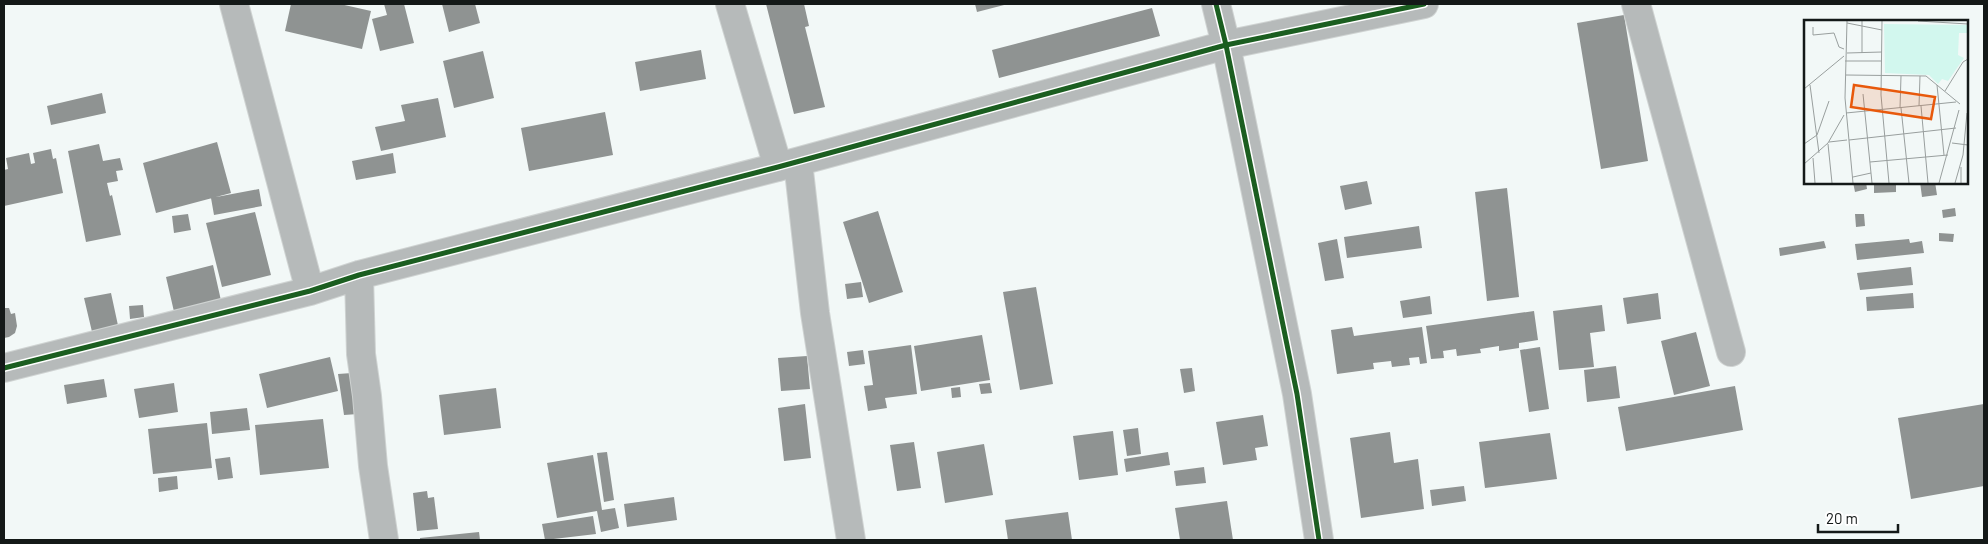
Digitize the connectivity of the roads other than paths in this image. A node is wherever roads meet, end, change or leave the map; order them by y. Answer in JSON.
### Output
{"nodes":[{"id":1,"x":234,"y":4,"type":"edge"},
{"id":2,"x":730,"y":4,"type":"edge"},
{"id":3,"x":1216,"y":4,"type":"edge"},
{"id":4,"x":1424,"y":4,"type":"edge"},
{"id":5,"x":1636,"y":4,"type":"edge"},
{"id":6,"x":1226,"y":45,"type":"junction"},
{"id":7,"x":788,"y":164,"type":"junction"},
{"id":8,"x":359,"y":275,"type":"junction"},
{"id":9,"x":310,"y":291,"type":"junction"},
{"id":10,"x":1731,"y":352,"type":"dead end"},
{"id":11,"x":4,"y":368,"type":"edge"},
{"id":12,"x":384,"y":540,"type":"edge"},
{"id":13,"x":851,"y":540,"type":"edge"},
{"id":14,"x":1319,"y":540,"type":"edge"}],
"edges":[{"from":1,"to":9,"type":"street"},
{"from":2,"to":7,"type":"street"},
{"from":3,"to":6,"type":"street"},
{"from":4,"to":6,"type":"street"},
{"from":5,"to":10,"type":"street"},
{"from":6,"to":7,"type":"street"},
{"from":6,"to":14,"type":"street"},
{"from":7,"to":8,"type":"street"},
{"from":7,"to":13,"type":"street"},
{"from":8,"to":9,"type":"street"},
{"from":8,"to":12,"type":"street"},
{"from":9,"to":11,"type":"street"}]}
